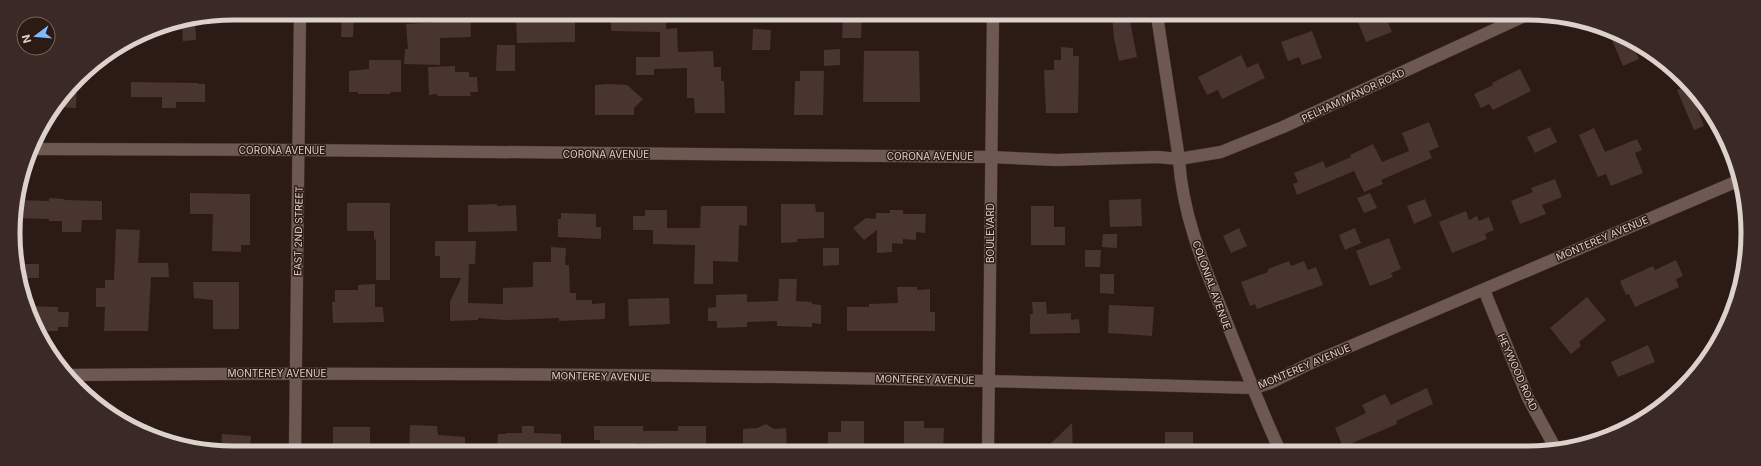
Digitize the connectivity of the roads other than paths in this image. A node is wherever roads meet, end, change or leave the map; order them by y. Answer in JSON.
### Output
{"nodes":[{"id":1,"x":300,"y":20,"type":"edge"},
{"id":2,"x":993,"y":20,"type":"edge"},
{"id":3,"x":1158,"y":20,"type":"edge"},
{"id":4,"x":1515,"y":20,"type":"edge"},
{"id":5,"x":36,"y":150,"type":"edge"},
{"id":6,"x":299,"y":150,"type":"junction"},
{"id":7,"x":990,"y":157,"type":"junction"},
{"id":8,"x":1179,"y":159,"type":"junction"},
{"id":9,"x":1735,"y":182,"type":"edge"},
{"id":10,"x":1484,"y":290,"type":"junction"},
{"id":11,"x":296,"y":373,"type":"junction"},
{"id":12,"x":75,"y":375,"type":"edge"},
{"id":13,"x":990,"y":380,"type":"junction"},
{"id":14,"x":1254,"y":388,"type":"junction"},
{"id":15,"x":1553,"y":444,"type":"edge"},
{"id":16,"x":295,"y":446,"type":"edge"},
{"id":17,"x":988,"y":446,"type":"edge"},
{"id":18,"x":1278,"y":446,"type":"edge"}],
"edges":[{"from":1,"to":6,"type":"street","name":"EAST 2ND STREET"},
{"from":2,"to":7,"type":"street","name":"BOULEVARD"},
{"from":3,"to":8,"type":"street","name":"COLONIAL AVENUE"},
{"from":4,"to":8,"type":"street","name":"PELHAM MANOR ROAD"},
{"from":5,"to":6,"type":"street","name":"CORONA AVENUE"},
{"from":6,"to":7,"type":"street","name":"CORONA AVENUE"},
{"from":6,"to":11,"type":"street","name":"EAST 2ND STREET"},
{"from":7,"to":8,"type":"street","name":"CORONA AVENUE"},
{"from":7,"to":13,"type":"street","name":"BOULEVARD"},
{"from":8,"to":14,"type":"street","name":"COLONIAL AVENUE"},
{"from":9,"to":10,"type":"street","name":"MONTEREY AVENUE"},
{"from":10,"to":14,"type":"street","name":"MONTEREY AVENUE"},
{"from":10,"to":15,"type":"street","name":"HEYWOOD ROAD"},
{"from":11,"to":12,"type":"street","name":"MONTEREY AVENUE"},
{"from":11,"to":13,"type":"street","name":"MONTEREY AVENUE"},
{"from":11,"to":16,"type":"street","name":"EAST 2ND STREET"},
{"from":13,"to":14,"type":"street","name":"MONTEREY AVENUE"},
{"from":13,"to":17,"type":"street","name":"BOULEVARD"},
{"from":14,"to":18,"type":"street","name":"COLONIAL AVENUE"}]}
